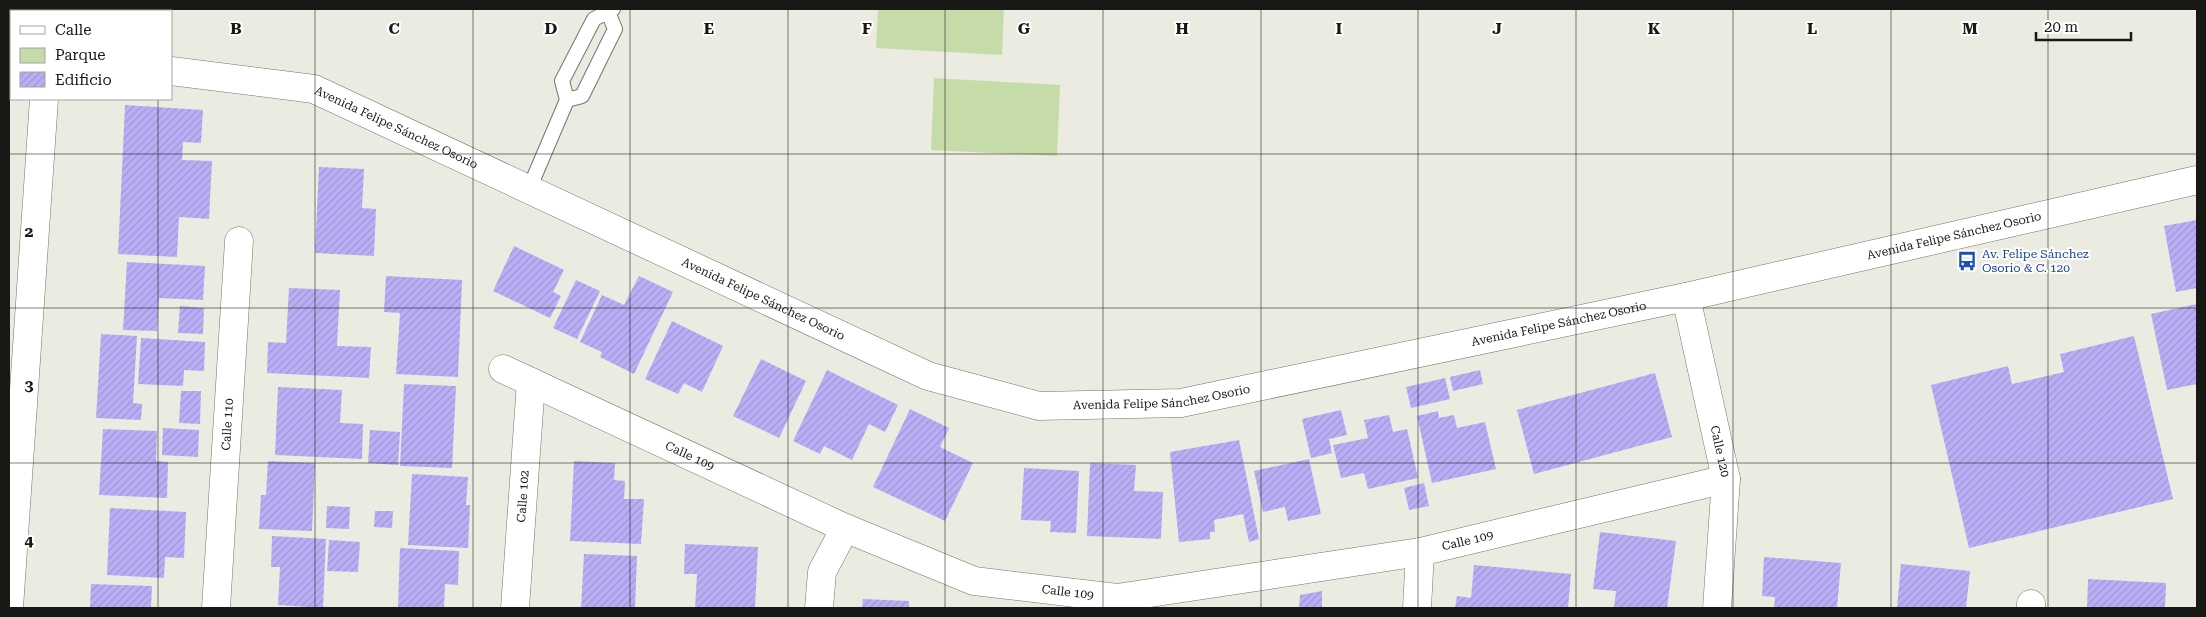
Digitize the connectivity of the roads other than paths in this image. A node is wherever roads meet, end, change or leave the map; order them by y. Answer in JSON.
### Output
{"nodes":[{"id":1,"x":611,"y":10,"type":"edge"},
{"id":2,"x":172,"y":70,"type":"edge"},
{"id":3,"x":44,"y":100,"type":"edge"},
{"id":4,"x":567,"y":100,"type":"junction"},
{"id":5,"x":2197,"y":180,"type":"edge"},
{"id":6,"x":529,"y":189,"type":"junction"},
{"id":7,"x":239,"y":241,"type":"dead end"},
{"id":8,"x":1686,"y":297,"type":"junction"},
{"id":9,"x":503,"y":369,"type":"dead end"},
{"id":10,"x":531,"y":382,"type":"junction"},
{"id":11,"x":1726,"y":479,"type":"junction"},
{"id":12,"x":846,"y":528,"type":"junction"},
{"id":13,"x":1420,"y":552,"type":"junction"},
{"id":14,"x":1116,"y":603,"type":"edge"},
{"id":15,"x":9,"y":608,"type":"edge"},
{"id":16,"x":216,"y":608,"type":"edge"},
{"id":17,"x":514,"y":608,"type":"edge"},
{"id":18,"x":819,"y":608,"type":"edge"},
{"id":19,"x":1417,"y":608,"type":"edge"},
{"id":20,"x":1717,"y":608,"type":"edge"}],
"edges":[{"from":1,"to":4,"type":"lane"},
{"from":1,"to":4,"type":"lane"},
{"from":2,"to":6,"type":"street","name":"Avenida Felipe Sánchez Osorio"},
{"from":3,"to":15,"type":"street"},
{"from":4,"to":6,"type":"lane"},
{"from":5,"to":8,"type":"street","name":"Avenida Felipe Sánchez Osorio"},
{"from":6,"to":8,"type":"street","name":"Avenida Felipe Sánchez Osorio"},
{"from":7,"to":16,"type":"street","name":"Calle 110"},
{"from":8,"to":11,"type":"street","name":"Calle 120"},
{"from":9,"to":10,"type":"street","name":"Calle 109"},
{"from":10,"to":12,"type":"street","name":"Calle 109"},
{"from":10,"to":17,"type":"street","name":"Calle 102"},
{"from":11,"to":13,"type":"street","name":"Calle 109"},
{"from":11,"to":20,"type":"street","name":"Calle 120"},
{"from":12,"to":14,"type":"street","name":"Calle 109"},
{"from":12,"to":18,"type":"street"},
{"from":13,"to":14,"type":"street","name":"Calle 109"},
{"from":13,"to":19,"type":"street"}]}
